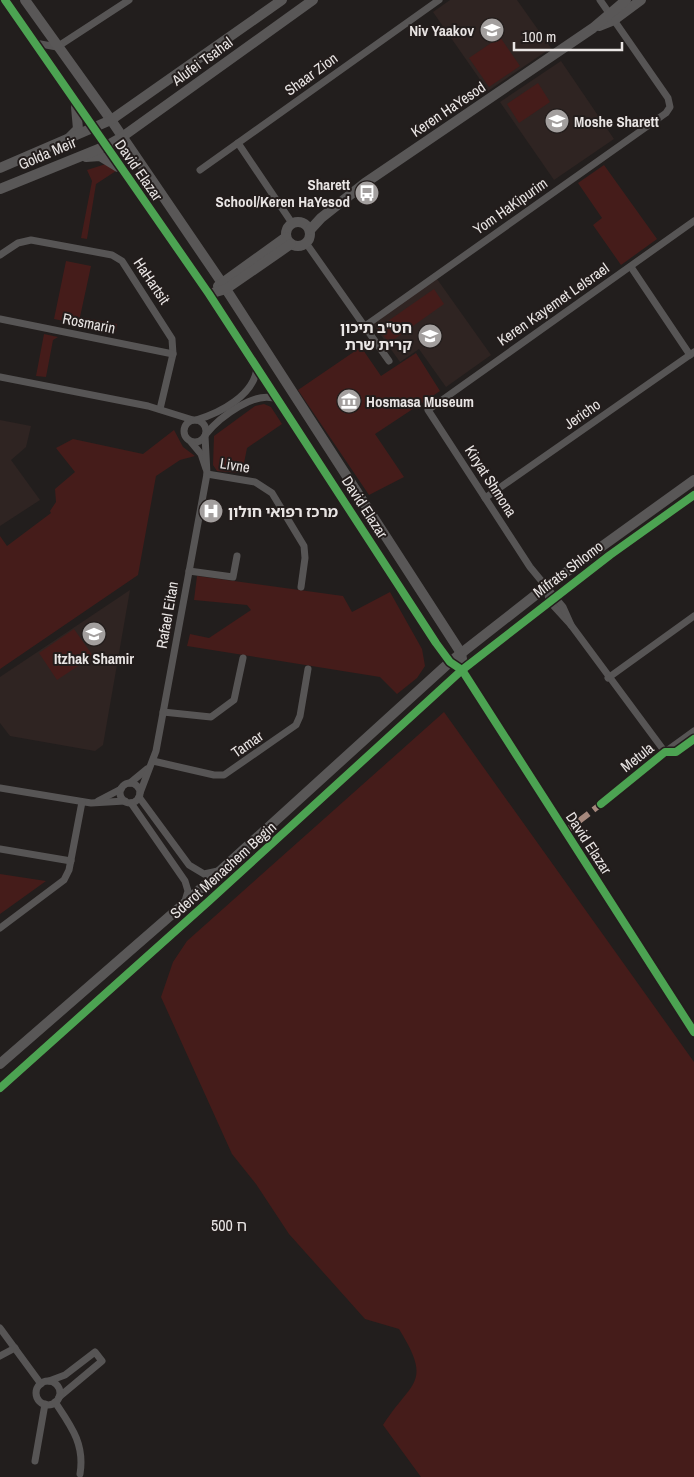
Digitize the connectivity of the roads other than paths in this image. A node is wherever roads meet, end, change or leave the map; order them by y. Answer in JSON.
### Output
{"nodes":[{"id":1,"x":5,"y":0,"type":"edge"},
{"id":2,"x":25,"y":0,"type":"edge"},
{"id":3,"x":282,"y":0,"type":"edge"},
{"id":4,"x":313,"y":0,"type":"edge"},
{"id":5,"x":438,"y":0,"type":"edge"},
{"id":6,"x":600,"y":0,"type":"edge"},
{"id":7,"x":626,"y":0,"type":"edge"},
{"id":8,"x":641,"y":0,"type":"edge"},
{"id":9,"x":126,"y":1,"type":"edge"},
{"id":10,"x":612,"y":17,"type":"junction"},
{"id":11,"x":35,"y":43,"type":"junction"},
{"id":12,"x":57,"y":47,"type":"junction"},
{"id":13,"x":74,"y":99,"type":"junction"},
{"id":14,"x":112,"y":120,"type":"junction"},
{"id":15,"x":94,"y":129,"type":"junction"},
{"id":16,"x":122,"y":137,"type":"junction"},
{"id":17,"x":65,"y":142,"type":"junction"},
{"id":18,"x":238,"y":143,"type":"junction"},
{"id":19,"x":106,"y":146,"type":"junction"},
{"id":20,"x":75,"y":158,"type":"junction"},
{"id":21,"x":0,"y":168,"type":"edge"},
{"id":22,"x":122,"y":170,"type":"junction"},
{"id":23,"x":200,"y":170,"type":"dead end"},
{"id":24,"x":0,"y":189,"type":"edge"},
{"id":25,"x":694,"y":221,"type":"edge"},
{"id":26,"x":292,"y":223,"type":"junction"},
{"id":27,"x":308,"y":227,"type":"junction"},
{"id":28,"x":288,"y":240,"type":"junction"},
{"id":29,"x":306,"y":243,"type":"junction"},
{"id":30,"x":0,"y":255,"type":"edge"},
{"id":31,"x":631,"y":267,"type":"junction"},
{"id":32,"x":224,"y":286,"type":"junction"},
{"id":33,"x":209,"y":294,"type":"junction"},
{"id":34,"x":0,"y":319,"type":"edge"},
{"id":35,"x":365,"y":326,"type":"junction"},
{"id":36,"x":173,"y":354,"type":"junction"},
{"id":37,"x":692,"y":354,"type":"edge"},
{"id":38,"x":389,"y":361,"type":"dead end"},
{"id":39,"x":257,"y":367,"type":"junction"},
{"id":40,"x":0,"y":377,"type":"edge"},
{"id":41,"x":278,"y":400,"type":"junction"},
{"id":42,"x":160,"y":409,"type":"junction"},
{"id":43,"x":428,"y":410,"type":"joint"},
{"id":44,"x":168,"y":412,"type":"junction"},
{"id":45,"x":194,"y":420,"type":"junction"},
{"id":46,"x":184,"y":433,"type":"junction"},
{"id":47,"x":205,"y":435,"type":"junction"},
{"id":48,"x":190,"y":441,"type":"junction"},
{"id":49,"x":207,"y":474,"type":"junction"},
{"id":50,"x":694,"y":480,"type":"edge"},
{"id":51,"x":694,"y":495,"type":"edge"},
{"id":52,"x":485,"y":498,"type":"junction"},
{"id":53,"x":237,"y":556,"type":"dead end"},
{"id":54,"x":189,"y":570,"type":"junction"},
{"id":55,"x":301,"y":587,"type":"dead end"},
{"id":56,"x":543,"y":589,"type":"junction"},
{"id":57,"x":552,"y":599,"type":"junction"},
{"id":58,"x":694,"y":616,"type":"edge"},
{"id":59,"x":436,"y":644,"type":"junction"},
{"id":60,"x":462,"y":653,"type":"junction"},
{"id":61,"x":243,"y":658,"type":"dead end"},
{"id":62,"x":450,"y":662,"type":"junction"},
{"id":63,"x":308,"y":669,"type":"dead end"},
{"id":64,"x":462,"y":670,"type":"junction"},
{"id":65,"x":439,"y":672,"type":"junction"},
{"id":66,"x":608,"y":678,"type":"junction"},
{"id":67,"x":163,"y":712,"type":"junction"},
{"id":68,"x":694,"y":731,"type":"edge"},
{"id":69,"x":153,"y":761,"type":"junction"},
{"id":70,"x":130,"y":783,"type":"junction"},
{"id":71,"x":0,"y":788,"type":"edge"},
{"id":72,"x":121,"y":789,"type":"junction"},
{"id":73,"x":140,"y":795,"type":"junction"},
{"id":74,"x":128,"y":802,"type":"junction"},
{"id":75,"x":85,"y":803,"type":"junction"},
{"id":76,"x":0,"y":849,"type":"edge"},
{"id":77,"x":71,"y":861,"type":"junction"},
{"id":78,"x":223,"y":868,"type":"junction"},
{"id":79,"x":183,"y":904,"type":"junction"},
{"id":80,"x":0,"y":928,"type":"edge"},
{"id":81,"x":694,"y":1032,"type":"edge"},
{"id":82,"x":0,"y":1064,"type":"edge"},
{"id":83,"x":0,"y":1088,"type":"edge"},
{"id":84,"x":0,"y":1328,"type":"edge"},
{"id":85,"x":15,"y":1348,"type":"junction"},
{"id":86,"x":0,"y":1356,"type":"edge"},
{"id":87,"x":49,"y":1381,"type":"junction"},
{"id":88,"x":41,"y":1384,"type":"junction"},
{"id":89,"x":57,"y":1399,"type":"junction"},
{"id":90,"x":45,"y":1404,"type":"junction"},
{"id":91,"x":35,"y":1461,"type":"dead end"},
{"id":92,"x":80,"y":1474,"type":"dead end"}],
"edges":[{"from":1,"to":11,"type":"street","name":"David Elazar"},
{"from":2,"to":12,"type":"street","name":"David Elazar"},
{"from":3,"to":14,"type":"street","name":"Alufei Tsahal"},
{"from":4,"to":16,"type":"street","name":"Alufei Tsahal"},
{"from":5,"to":18,"type":"street","name":"Shaar Zion"},
{"from":6,"to":10,"type":"street"},
{"from":7,"to":10,"type":"street","name":"Keren HaYesod"},
{"from":8,"to":10,"type":"street","name":"Keren HaYesod"},
{"from":9,"to":12,"type":"street"},
{"from":10,"to":27,"type":"street","name":"Keren HaYesod"},
{"from":10,"to":35,"type":"street","name":"Yom HaKipurim"},
{"from":11,"to":12,"type":"street"},
{"from":11,"to":13,"type":"street","name":"David Elazar"},
{"from":12,"to":14,"type":"street","name":"David Elazar"},
{"from":13,"to":15,"type":"street","name":"David Elazar"},
{"from":13,"to":17,"type":"street"},
{"from":14,"to":15,"type":"street","name":"Alufei Tsahal"},
{"from":14,"to":16,"type":"street","name":"David Elazar"},
{"from":15,"to":17,"type":"street","name":"Golda Meir"},
{"from":15,"to":19,"type":"street","name":"David Elazar"},
{"from":16,"to":19,"type":"street","name":"Alufei Tsahal"},
{"from":16,"to":32,"type":"street","name":"David Elazar"},
{"from":17,"to":21,"type":"street","name":"Golda Meir"},
{"from":18,"to":23,"type":"street","name":"Shaar Zion"},
{"from":18,"to":26,"type":"street"},
{"from":19,"to":20,"type":"street","name":"Golda Meir"},
{"from":19,"to":22,"type":"street","name":"David Elazar"},
{"from":20,"to":22,"type":"street"},
{"from":20,"to":24,"type":"street","name":"Golda Meir"},
{"from":22,"to":33,"type":"street","name":"David Elazar"},
{"from":25,"to":31,"type":"street","name":"Keren Kayemet LeIsrael"},
{"from":26,"to":27,"type":"street"},
{"from":26,"to":28,"type":"street"},
{"from":27,"to":29,"type":"street"},
{"from":28,"to":29,"type":"street"},
{"from":28,"to":32,"type":"street"},
{"from":29,"to":35,"type":"street"},
{"from":30,"to":36,"type":"street","name":"HaHartsit"},
{"from":31,"to":37,"type":"street"},
{"from":31,"to":43,"type":"street","name":"Keren Kayemet LeIsrael"},
{"from":32,"to":33,"type":"street"},
{"from":32,"to":60,"type":"street","name":"David Elazar"},
{"from":33,"to":39,"type":"street","name":"David Elazar"},
{"from":34,"to":36,"type":"street","name":"Rosmarin"},
{"from":35,"to":38,"type":"street"},
{"from":36,"to":42,"type":"street","name":"HaHartsit"},
{"from":37,"to":52,"type":"street","name":"Jericho"},
{"from":39,"to":41,"type":"street","name":"David Elazar"},
{"from":39,"to":45,"type":"street"},
{"from":40,"to":42,"type":"street"},
{"from":41,"to":47,"type":"street"},
{"from":41,"to":59,"type":"street","name":"David Elazar"},
{"from":42,"to":44,"type":"street"},
{"from":43,"to":52,"type":"street","name":"Kiryat Shmona"},
{"from":44,"to":45,"type":"street"},
{"from":44,"to":46,"type":"street"},
{"from":45,"to":46,"type":"street"},
{"from":45,"to":47,"type":"street"},
{"from":46,"to":48,"type":"street"},
{"from":47,"to":48,"type":"street"},
{"from":47,"to":49,"type":"street","name":"Rafael Eitan"},
{"from":48,"to":49,"type":"street"},
{"from":49,"to":54,"type":"street","name":"Rafael Eitan"},
{"from":49,"to":55,"type":"street","name":"Livne"},
{"from":50,"to":56,"type":"street","name":"Mifrats Shlomo"},
{"from":51,"to":57,"type":"street","name":"Mifrats Shlomo"},
{"from":52,"to":56,"type":"street","name":"Kiryat Shmona"},
{"from":53,"to":54,"type":"street"},
{"from":54,"to":67,"type":"street","name":"Rafael Eitan"},
{"from":56,"to":57,"type":"street"},
{"from":56,"to":60,"type":"street","name":"Mifrats Shlomo"},
{"from":57,"to":64,"type":"street","name":"Mifrats Shlomo"},
{"from":57,"to":66,"type":"street"},
{"from":58,"to":66,"type":"street"},
{"from":59,"to":62,"type":"street","name":"David Elazar"},
{"from":59,"to":65,"type":"street"},
{"from":60,"to":62,"type":"street","name":"Mifrats Shlomo"},
{"from":60,"to":64,"type":"street"},
{"from":61,"to":67,"type":"street"},
{"from":62,"to":64,"type":"street","name":"David Elazar"},
{"from":62,"to":65,"type":"street","name":"Sderot Menachem Begin"},
{"from":63,"to":69,"type":"street","name":"Tamar"},
{"from":64,"to":81,"type":"street","name":"David Elazar"},
{"from":64,"to":83,"type":"street","name":"Sderot Menachem Begin"},
{"from":65,"to":78,"type":"street","name":"Sderot Menachem Begin"},
{"from":66,"to":68,"type":"street","name":"Metula"},
{"from":67,"to":69,"type":"street","name":"Rafael Eitan"},
{"from":69,"to":70,"type":"street"},
{"from":69,"to":73,"type":"street","name":"Rafael Eitan"},
{"from":70,"to":72,"type":"street"},
{"from":70,"to":73,"type":"street"},
{"from":71,"to":75,"type":"street"},
{"from":72,"to":74,"type":"street"},
{"from":72,"to":75,"type":"street"},
{"from":73,"to":74,"type":"street"},
{"from":73,"to":78,"type":"street"},
{"from":74,"to":75,"type":"street"},
{"from":74,"to":79,"type":"street"},
{"from":75,"to":77,"type":"street"},
{"from":76,"to":77,"type":"street"},
{"from":77,"to":80,"type":"street"},
{"from":78,"to":79,"type":"street","name":"Sderot Menachem Begin"},
{"from":79,"to":82,"type":"street","name":"Sderot Menachem Begin"},
{"from":84,"to":85,"type":"street"},
{"from":85,"to":86,"type":"street"},
{"from":85,"to":88,"type":"street"},
{"from":87,"to":88,"type":"street"},
{"from":87,"to":89,"type":"street"},
{"from":87,"to":89,"type":"street"},
{"from":88,"to":90,"type":"street"},
{"from":89,"to":90,"type":"street"},
{"from":89,"to":92,"type":"street"},
{"from":90,"to":91,"type":"street"}]}
